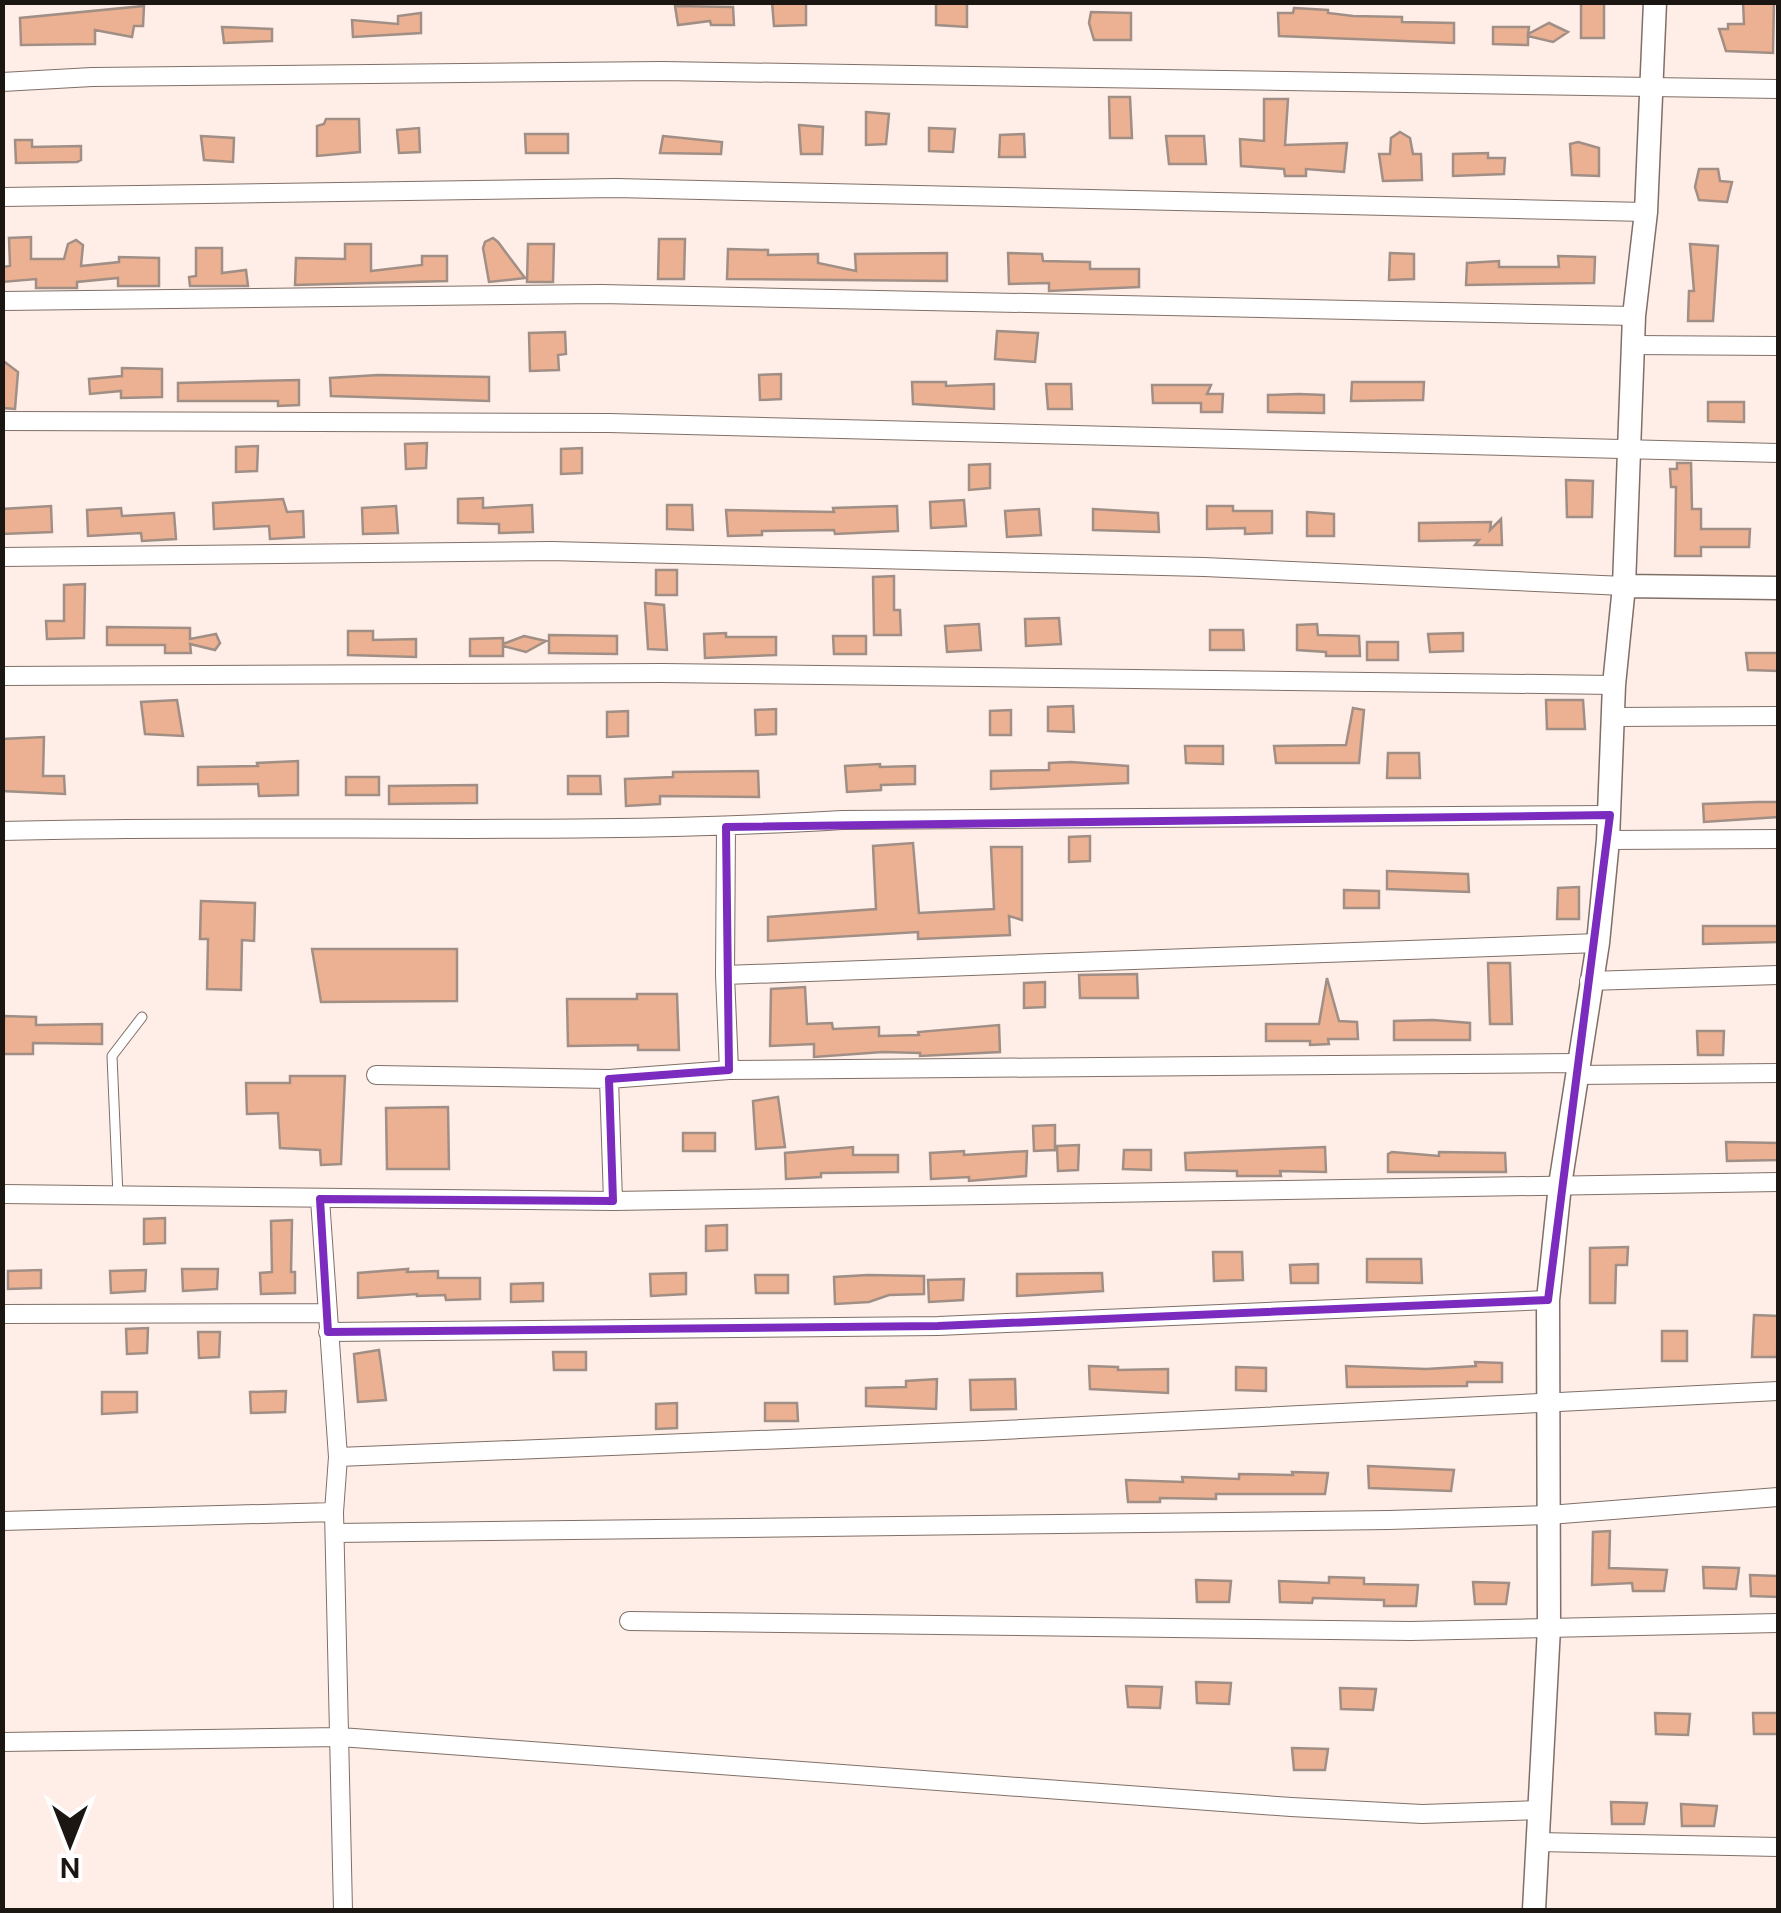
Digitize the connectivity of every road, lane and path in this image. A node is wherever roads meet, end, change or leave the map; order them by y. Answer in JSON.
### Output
{"nodes":[{"id":1,"x":1655,"y":2,"type":"edge"},
{"id":2,"x":2,"y":82,"type":"edge"},
{"id":3,"x":1652,"y":86,"type":"junction"},
{"id":4,"x":1778,"y":89,"type":"edge"},
{"id":5,"x":2,"y":197,"type":"edge"},
{"id":6,"x":1646,"y":212,"type":"junction"},
{"id":7,"x":2,"y":301,"type":"edge"},
{"id":8,"x":1634,"y":316,"type":"junction"},
{"id":9,"x":1633,"y":345,"type":"junction"},
{"id":10,"x":1778,"y":346,"type":"edge"},
{"id":11,"x":2,"y":421,"type":"edge"},
{"id":12,"x":1629,"y":450,"type":"junction"},
{"id":13,"x":1778,"y":453,"type":"edge"},
{"id":14,"x":2,"y":557,"type":"edge"},
{"id":15,"x":1624,"y":586,"type":"junction"},
{"id":16,"x":1778,"y":588,"type":"edge"},
{"id":17,"x":2,"y":676,"type":"edge"},
{"id":18,"x":1614,"y":685,"type":"junction"},
{"id":19,"x":1778,"y":716,"type":"edge"},
{"id":20,"x":1615,"y":718,"type":"junction"},
{"id":21,"x":1610,"y":814,"type":"junction"},
{"id":22,"x":726,"y":827,"type":"junction"},
{"id":23,"x":2,"y":831,"type":"edge"},
{"id":24,"x":1778,"y":839,"type":"edge"},
{"id":25,"x":1608,"y":840,"type":"junction"},
{"id":26,"x":1598,"y":943,"type":"junction"},
{"id":27,"x":725,"y":975,"type":"junction"},
{"id":28,"x":1778,"y":975,"type":"edge"},
{"id":29,"x":1589,"y":981,"type":"junction"},
{"id":30,"x":142,"y":1017,"type":"dead end"},
{"id":31,"x":1576,"y":1069,"type":"junction"},
{"id":32,"x":729,"y":1070,"type":"junction"},
{"id":33,"x":1778,"y":1073,"type":"edge"},
{"id":34,"x":376,"y":1075,"type":"dead end"},
{"id":35,"x":609,"y":1079,"type":"junction"},
{"id":36,"x":1778,"y":1182,"type":"edge"},
{"id":37,"x":1560,"y":1185,"type":"junction"},
{"id":38,"x":2,"y":1194,"type":"edge"},
{"id":39,"x":118,"y":1196,"type":"junction"},
{"id":40,"x":320,"y":1199,"type":"junction"},
{"id":41,"x":613,"y":1202,"type":"junction"},
{"id":42,"x":1548,"y":1300,"type":"junction"},
{"id":43,"x":2,"y":1314,"type":"edge"},
{"id":44,"x":328,"y":1322,"type":"junction"},
{"id":45,"x":1778,"y":1390,"type":"edge"},
{"id":46,"x":1546,"y":1400,"type":"junction"},
{"id":47,"x":338,"y":1457,"type":"junction"},
{"id":48,"x":1778,"y":1497,"type":"edge"},
{"id":49,"x":334,"y":1512,"type":"junction"},
{"id":50,"x":1549,"y":1514,"type":"junction"},
{"id":51,"x":2,"y":1521,"type":"edge"},
{"id":52,"x":335,"y":1533,"type":"junction"},
{"id":53,"x":629,"y":1621,"type":"dead end"},
{"id":54,"x":1778,"y":1623,"type":"edge"},
{"id":55,"x":1549,"y":1628,"type":"junction"},
{"id":56,"x":340,"y":1738,"type":"junction"},
{"id":57,"x":2,"y":1742,"type":"edge"},
{"id":58,"x":1540,"y":1810,"type":"junction"},
{"id":59,"x":1538,"y":1842,"type":"junction"},
{"id":60,"x":1778,"y":1848,"type":"edge"},
{"id":61,"x":344,"y":1910,"type":"edge"},
{"id":62,"x":1534,"y":1910,"type":"edge"}],
"edges":[{"from":1,"to":3,"type":"street"},
{"from":2,"to":3,"type":"street"},
{"from":3,"to":4,"type":"street"},
{"from":3,"to":6,"type":"street"},
{"from":5,"to":6,"type":"street"},
{"from":6,"to":8,"type":"street"},
{"from":7,"to":8,"type":"street"},
{"from":8,"to":9,"type":"street"},
{"from":9,"to":10,"type":"street"},
{"from":9,"to":12,"type":"street"},
{"from":11,"to":12,"type":"street"},
{"from":12,"to":13,"type":"street"},
{"from":12,"to":15,"type":"street"},
{"from":14,"to":15,"type":"street"},
{"from":15,"to":16,"type":"street"},
{"from":15,"to":18,"type":"street"},
{"from":17,"to":18,"type":"street"},
{"from":18,"to":20,"type":"street"},
{"from":19,"to":20,"type":"street"},
{"from":20,"to":21,"type":"street"},
{"from":21,"to":22,"type":"street"},
{"from":21,"to":25,"type":"street"},
{"from":22,"to":23,"type":"street"},
{"from":22,"to":27,"type":"street"},
{"from":24,"to":25,"type":"street"},
{"from":25,"to":26,"type":"street"},
{"from":26,"to":27,"type":"street"},
{"from":26,"to":29,"type":"street"},
{"from":27,"to":32,"type":"street"},
{"from":28,"to":29,"type":"street"},
{"from":29,"to":31,"type":"street"},
{"from":30,"to":39,"type":"lane"},
{"from":31,"to":32,"type":"street"},
{"from":31,"to":33,"type":"street"},
{"from":31,"to":37,"type":"street"},
{"from":32,"to":35,"type":"street"},
{"from":34,"to":35,"type":"street"},
{"from":35,"to":41,"type":"street"},
{"from":36,"to":37,"type":"street"},
{"from":37,"to":41,"type":"street"},
{"from":37,"to":42,"type":"street"},
{"from":38,"to":39,"type":"street"},
{"from":39,"to":40,"type":"street"},
{"from":40,"to":41,"type":"street"},
{"from":40,"to":44,"type":"street"},
{"from":42,"to":44,"type":"street"},
{"from":42,"to":46,"type":"street"},
{"from":43,"to":44,"type":"street"},
{"from":44,"to":47,"type":"street"},
{"from":45,"to":46,"type":"street"},
{"from":46,"to":47,"type":"street"},
{"from":46,"to":50,"type":"street"},
{"from":47,"to":49,"type":"street"},
{"from":48,"to":50,"type":"street"},
{"from":49,"to":51,"type":"street"},
{"from":49,"to":52,"type":"street"},
{"from":50,"to":52,"type":"street"},
{"from":50,"to":55,"type":"street"},
{"from":52,"to":56,"type":"street"},
{"from":53,"to":55,"type":"street"},
{"from":54,"to":55,"type":"street"},
{"from":55,"to":58,"type":"street"},
{"from":56,"to":57,"type":"street"},
{"from":56,"to":58,"type":"street"},
{"from":56,"to":61,"type":"street"},
{"from":58,"to":59,"type":"street"},
{"from":59,"to":60,"type":"street"},
{"from":59,"to":62,"type":"street"}]}
